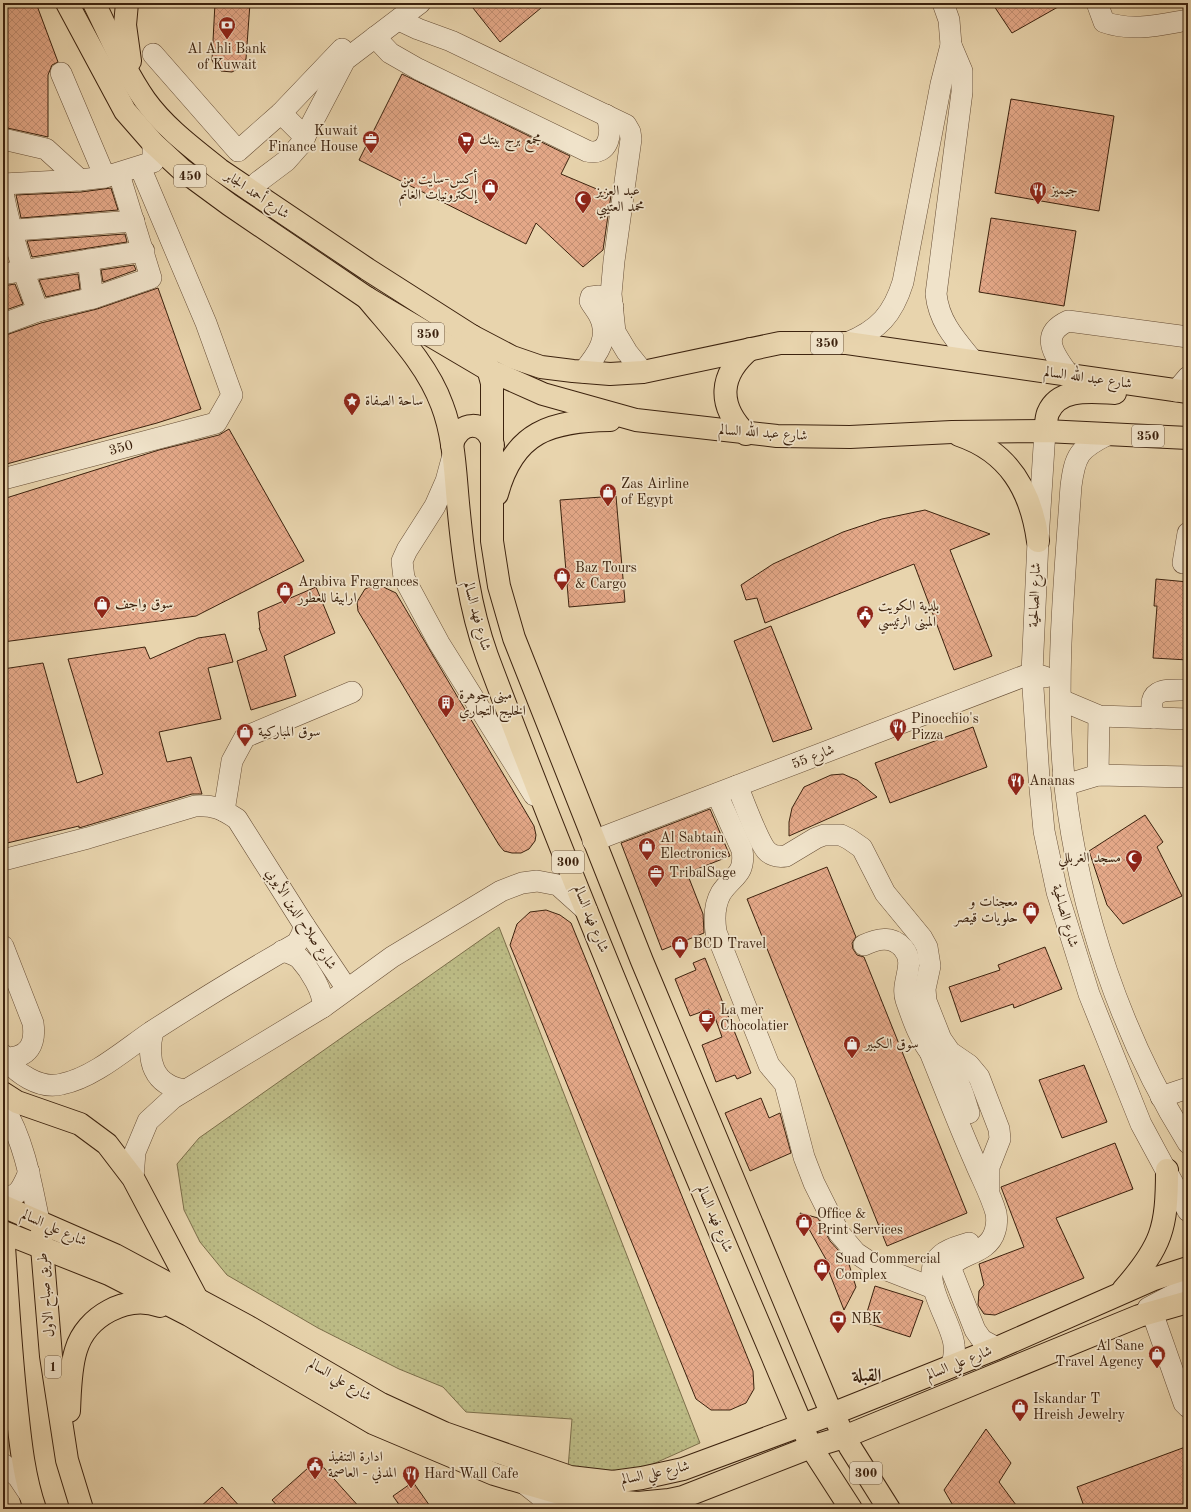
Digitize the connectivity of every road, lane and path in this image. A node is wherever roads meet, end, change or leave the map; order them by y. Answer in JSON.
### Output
{"nodes":[{"id":1,"x":67,"y":3,"type":"edge"},
{"id":2,"x":94,"y":3,"type":"edge"},
{"id":3,"x":127,"y":3,"type":"edge"},
{"id":4,"x":420,"y":3,"type":"edge"},
{"id":5,"x":943,"y":3,"type":"edge"},
{"id":6,"x":1097,"y":3,"type":"edge"},
{"id":7,"x":401,"y":13,"type":"edge"},
{"id":8,"x":1188,"y":20,"type":"edge"},
{"id":9,"x":418,"y":29,"type":"junction"},
{"id":10,"x":375,"y":37,"type":"junction"},
{"id":11,"x":951,"y":45,"type":"junction"},
{"id":12,"x":153,"y":54,"type":"dead end"},
{"id":13,"x":342,"y":56,"type":"junction"},
{"id":14,"x":408,"y":62,"type":"junction"},
{"id":15,"x":61,"y":74,"type":"dead end"},
{"id":16,"x":137,"y":87,"type":"junction"},
{"id":17,"x":281,"y":113,"type":"junction"},
{"id":18,"x":606,"y":114,"type":"junction"},
{"id":19,"x":306,"y":137,"type":"junction"},
{"id":20,"x":3,"y":139,"type":"edge"},
{"id":21,"x":153,"y":143,"type":"junction"},
{"id":22,"x":140,"y":167,"type":"junction"},
{"id":23,"x":112,"y":175,"type":"junction"},
{"id":24,"x":80,"y":180,"type":"junction"},
{"id":25,"x":3,"y":184,"type":"edge"},
{"id":26,"x":251,"y":191,"type":"junction"},
{"id":27,"x":3,"y":193,"type":"edge"},
{"id":28,"x":134,"y":221,"type":"junction"},
{"id":29,"x":6,"y":231,"type":"edge"},
{"id":30,"x":144,"y":251,"type":"junction"},
{"id":31,"x":88,"y":260,"type":"junction"},
{"id":32,"x":906,"y":269,"type":"junction"},
{"id":33,"x":13,"y":273,"type":"edge"},
{"id":34,"x":938,"y":277,"type":"junction"},
{"id":35,"x":93,"y":298,"type":"junction"},
{"id":36,"x":367,"y":298,"type":"junction"},
{"id":37,"x":613,"y":308,"type":"junction"},
{"id":38,"x":38,"y":311,"type":"junction"},
{"id":39,"x":3,"y":324,"type":"edge"},
{"id":40,"x":472,"y":336,"type":"junction"},
{"id":41,"x":1188,"y":337,"type":"edge"},
{"id":42,"x":847,"y":343,"type":"junction"},
{"id":43,"x":750,"y":349,"type":"junction"},
{"id":44,"x":973,"y":361,"type":"junction"},
{"id":45,"x":489,"y":370,"type":"junction"},
{"id":46,"x":583,"y":372,"type":"junction"},
{"id":47,"x":643,"y":372,"type":"junction"},
{"id":48,"x":1069,"y":375,"type":"junction"},
{"id":49,"x":1185,"y":389,"type":"edge"},
{"id":50,"x":636,"y":420,"type":"junction"},
{"id":51,"x":952,"y":432,"type":"junction"},
{"id":52,"x":1045,"y":432,"type":"junction"},
{"id":53,"x":746,"y":434,"type":"junction"},
{"id":54,"x":1107,"y":435,"type":"junction"},
{"id":55,"x":1188,"y":438,"type":"edge"},
{"id":56,"x":493,"y":445,"type":"junction"},
{"id":57,"x":453,"y":450,"type":"junction"},
{"id":58,"x":3,"y":479,"type":"edge"},
{"id":59,"x":491,"y":514,"type":"junction"},
{"id":60,"x":1188,"y":533,"type":"edge"},
{"id":61,"x":1038,"y":541,"type":"junction"},
{"id":62,"x":1183,"y":563,"type":"dead end"},
{"id":63,"x":1032,"y":673,"type":"junction"},
{"id":64,"x":1188,"y":690,"type":"edge"},
{"id":65,"x":352,"y":692,"type":"dead end"},
{"id":66,"x":1061,"y":700,"type":"junction"},
{"id":67,"x":1099,"y":716,"type":"junction"},
{"id":68,"x":1154,"y":718,"type":"junction"},
{"id":69,"x":1188,"y":719,"type":"edge"},
{"id":70,"x":1098,"y":775,"type":"junction"},
{"id":71,"x":1188,"y":777,"type":"edge"},
{"id":72,"x":1065,"y":785,"type":"junction"},
{"id":73,"x":737,"y":786,"type":"junction"},
{"id":74,"x":717,"y":794,"type":"junction"},
{"id":75,"x":224,"y":811,"type":"junction"},
{"id":76,"x":554,"y":826,"type":"junction"},
{"id":77,"x":593,"y":842,"type":"junction"},
{"id":78,"x":3,"y":860,"type":"edge"},
{"id":79,"x":587,"y":911,"type":"junction"},
{"id":80,"x":304,"y":925,"type":"junction"},
{"id":81,"x":864,"y":945,"type":"dead end"},
{"id":82,"x":3,"y":946,"type":"edge"},
{"id":83,"x":282,"y":951,"type":"junction"},
{"id":84,"x":346,"y":989,"type":"junction"},
{"id":85,"x":323,"y":1007,"type":"junction"},
{"id":86,"x":153,"y":1031,"type":"junction"},
{"id":87,"x":930,"y":1052,"type":"junction"},
{"id":88,"x":4,"y":1056,"type":"edge"},
{"id":89,"x":1188,"y":1088,"type":"edge"},
{"id":90,"x":186,"y":1090,"type":"junction"},
{"id":91,"x":3,"y":1093,"type":"edge"},
{"id":92,"x":1161,"y":1097,"type":"junction"},
{"id":93,"x":3,"y":1106,"type":"edge"},
{"id":94,"x":1182,"y":1122,"type":"edge"},
{"id":95,"x":1188,"y":1143,"type":"edge"},
{"id":96,"x":992,"y":1158,"type":"junction"},
{"id":97,"x":1167,"y":1170,"type":"junction"},
{"id":98,"x":29,"y":1172,"type":"junction"},
{"id":99,"x":133,"y":1178,"type":"junction"},
{"id":100,"x":989,"y":1190,"type":"junction"},
{"id":101,"x":3,"y":1197,"type":"edge"},
{"id":102,"x":3,"y":1206,"type":"edge"},
{"id":103,"x":1188,"y":1211,"type":"edge"},
{"id":104,"x":39,"y":1221,"type":"junction"},
{"id":105,"x":3,"y":1232,"type":"edge"},
{"id":106,"x":992,"y":1239,"type":"junction"},
{"id":107,"x":42,"y":1247,"type":"junction"},
{"id":108,"x":1188,"y":1268,"type":"edge"},
{"id":109,"x":1188,"y":1287,"type":"edge"},
{"id":110,"x":933,"y":1288,"type":"junction"},
{"id":111,"x":1120,"y":1294,"type":"junction"},
{"id":112,"x":1188,"y":1302,"type":"edge"},
{"id":113,"x":193,"y":1307,"type":"junction"},
{"id":114,"x":1146,"y":1314,"type":"junction"},
{"id":115,"x":997,"y":1348,"type":"junction"},
{"id":116,"x":951,"y":1366,"type":"junction"},
{"id":117,"x":13,"y":1368,"type":"junction"},
{"id":118,"x":1188,"y":1407,"type":"edge"},
{"id":119,"x":832,"y":1414,"type":"junction"},
{"id":120,"x":3,"y":1421,"type":"edge"},
{"id":121,"x":802,"y":1424,"type":"junction"},
{"id":122,"x":844,"y":1437,"type":"junction"},
{"id":123,"x":811,"y":1447,"type":"junction"},
{"id":124,"x":66,"y":1460,"type":"junction"},
{"id":125,"x":3,"y":1464,"type":"edge"},
{"id":126,"x":525,"y":1484,"type":"junction"},
{"id":127,"x":33,"y":1502,"type":"edge"},
{"id":128,"x":596,"y":1505,"type":"edge"},
{"id":129,"x":82,"y":1509,"type":"edge"},
{"id":130,"x":552,"y":1509,"type":"edge"},
{"id":131,"x":851,"y":1509,"type":"edge"},
{"id":132,"x":889,"y":1509,"type":"edge"}],
"edges":[{"from":1,"to":21,"type":"main road","name":"شارع أحمد الجابر","number":"450"},
{"from":2,"to":16,"type":"main road","name":"شارع أحمد الجابر","number":"450"},
{"from":3,"to":16,"type":"main road"},
{"from":4,"to":7,"type":"street"},
{"from":5,"to":11,"type":"street"},
{"from":6,"to":8,"type":"street"},
{"from":7,"to":9,"type":"street"},
{"from":7,"to":10,"type":"street"},
{"from":7,"to":13,"type":"street"},
{"from":9,"to":14,"type":"street"},
{"from":9,"to":18,"type":"street"},
{"from":10,"to":13,"type":"street"},
{"from":10,"to":14,"type":"street"},
{"from":11,"to":32,"type":"street"},
{"from":11,"to":34,"type":"street"},
{"from":12,"to":17,"type":"street"},
{"from":13,"to":17,"type":"street"},
{"from":13,"to":19,"type":"street"},
{"from":14,"to":18,"type":"street"},
{"from":15,"to":23,"type":"street"},
{"from":16,"to":26,"type":"main road","name":"شارع أحمد الجابر","number":"450"},
{"from":17,"to":19,"type":"street"},
{"from":18,"to":37,"type":"street"},
{"from":19,"to":26,"type":"street"},
{"from":20,"to":24,"type":"street"},
{"from":21,"to":22,"type":"street"},
{"from":21,"to":36,"type":"main road","name":"شارع أحمد الجابر","number":"450"},
{"from":22,"to":23,"type":"street"},
{"from":22,"to":58,"type":"street","name":"350"},
{"from":23,"to":24,"type":"street"},
{"from":23,"to":28,"type":"street"},
{"from":24,"to":25,"type":"street"},
{"from":26,"to":40,"type":"main road","name":"شارع أحمد الجابر","number":"450"},
{"from":27,"to":29,"type":"street"},
{"from":28,"to":29,"type":"street"},
{"from":28,"to":30,"type":"street"},
{"from":29,"to":33,"type":"street"},
{"from":30,"to":31,"type":"street"},
{"from":30,"to":35,"type":"street"},
{"from":31,"to":33,"type":"street"},
{"from":31,"to":35,"type":"street"},
{"from":32,"to":34,"type":"street"},
{"from":32,"to":42,"type":"street"},
{"from":33,"to":38,"type":"street"},
{"from":34,"to":44,"type":"street"},
{"from":35,"to":38,"type":"street"},
{"from":36,"to":45,"type":"main road","name":"شارع عبد الله السالم","number":"350"},
{"from":36,"to":57,"type":"main road","name":"شارع فهد السالم","number":"300"},
{"from":37,"to":46,"type":"street"},
{"from":37,"to":47,"type":"street"},
{"from":38,"to":39,"type":"street"},
{"from":40,"to":45,"type":"main road","name":"شارع فهد السالم","number":"300"},
{"from":40,"to":46,"type":"main road","name":"شارع عبد الله السالم","number":"350"},
{"from":41,"to":48,"type":"street"},
{"from":42,"to":43,"type":"main road","name":"شارع عبد الله السالم","number":"350"},
{"from":42,"to":44,"type":"main road","name":"شارع عبد الله السالم","number":"350"},
{"from":43,"to":47,"type":"main road","name":"شارع عبد الله السالم","number":"350"},
{"from":43,"to":53,"type":"main road"},
{"from":44,"to":48,"type":"main road","name":"شارع عبد الله السالم","number":"350"},
{"from":45,"to":50,"type":"main road","name":"شارع عبد الله السالم","number":"350"},
{"from":45,"to":56,"type":"main road","name":"شارع فهد السالم","number":"300"},
{"from":46,"to":47,"type":"main road","name":"شارع عبد الله السالم","number":"350"},
{"from":48,"to":49,"type":"main road","name":"شارع عبد الله السالم","number":"350"},
{"from":49,"to":52,"type":"main road"},
{"from":50,"to":53,"type":"main road","name":"شارع عبد الله السالم","number":"350"},
{"from":50,"to":59,"type":"main road"},
{"from":51,"to":52,"type":"main road","name":"شارع عبد الله السالم","number":"350"},
{"from":51,"to":53,"type":"main road","name":"شارع عبد الله السالم","number":"350"},
{"from":51,"to":61,"type":"main road"},
{"from":52,"to":54,"type":"main road","name":"شارع عبد الله السالم","number":"350"},
{"from":52,"to":61,"type":"street","name":"شارع الصالحية"},
{"from":54,"to":55,"type":"main road","name":"شارع عبد الله السالم","number":"350"},
{"from":54,"to":66,"type":"street","name":"شارع الصالحية"},
{"from":56,"to":57,"type":"main road"},
{"from":56,"to":59,"type":"main road","name":"شارع فهد السالم","number":"300"},
{"from":57,"to":76,"type":"main road","name":"شارع فهد السالم","number":"300"},
{"from":57,"to":76,"type":"street"},
{"from":59,"to":77,"type":"main road","name":"شارع فهد السالم","number":"300"},
{"from":60,"to":62,"type":"street"},
{"from":61,"to":63,"type":"street","name":"شارع الصالحية"},
{"from":63,"to":72,"type":"street"},
{"from":63,"to":73,"type":"street","name":"شارع 55"},
{"from":63,"to":97,"type":"street","name":"شارع الصالحية"},
{"from":64,"to":68,"type":"street"},
{"from":65,"to":75,"type":"street"},
{"from":66,"to":67,"type":"street"},
{"from":66,"to":72,"type":"street","name":"شارع الصالحية"},
{"from":67,"to":68,"type":"street"},
{"from":67,"to":70,"type":"street"},
{"from":68,"to":69,"type":"street"},
{"from":70,"to":71,"type":"street"},
{"from":70,"to":72,"type":"street"},
{"from":72,"to":92,"type":"street","name":"شارع الصالحية"},
{"from":73,"to":74,"type":"street","name":"شارع 55"},
{"from":73,"to":96,"type":"street"},
{"from":74,"to":77,"type":"street","name":"شارع 55"},
{"from":74,"to":110,"type":"street"},
{"from":75,"to":78,"type":"street","name":"شارع صلاح الدين الأيوبي"},
{"from":75,"to":80,"type":"street","name":"شارع صلاح الدين الأيوبي"},
{"from":76,"to":79,"type":"main road","name":"شارع فهد السالم","number":"300"},
{"from":77,"to":119,"type":"main road","name":"شارع فهد السالم","number":"300"},
{"from":79,"to":84,"type":"street"},
{"from":79,"to":121,"type":"main road","name":"شارع فهد السالم","number":"300"},
{"from":80,"to":83,"type":"street"},
{"from":80,"to":84,"type":"street","name":"شارع صلاح الدين الأيوبي"},
{"from":81,"to":87,"type":"street"},
{"from":82,"to":88,"type":"street"},
{"from":83,"to":85,"type":"street"},
{"from":83,"to":86,"type":"street"},
{"from":84,"to":85,"type":"street"},
{"from":85,"to":90,"type":"street"},
{"from":86,"to":88,"type":"street"},
{"from":86,"to":90,"type":"street"},
{"from":87,"to":96,"type":"street"},
{"from":87,"to":100,"type":"street"},
{"from":89,"to":92,"type":"street"},
{"from":90,"to":99,"type":"street"},
{"from":91,"to":99,"type":"main road"},
{"from":92,"to":94,"type":"street","name":"شارع الصالحية"},
{"from":93,"to":98,"type":"street"},
{"from":94,"to":95,"type":"street","name":"شارع الصالحية"},
{"from":96,"to":100,"type":"street"},
{"from":97,"to":103,"type":"street","name":"شارع الصالحية"},
{"from":97,"to":111,"type":"main road"},
{"from":98,"to":101,"type":"street"},
{"from":98,"to":104,"type":"street"},
{"from":99,"to":113,"type":"main road"},
{"from":100,"to":106,"type":"street"},
{"from":102,"to":104,"type":"main road","name":"شارع علي السالم"},
{"from":104,"to":107,"type":"main road","name":"طريق صباح الاول","number":"1"},
{"from":104,"to":113,"type":"main road","name":"شارع علي السالم"},
{"from":105,"to":107,"type":"main road","name":"شارع علي السالم"},
{"from":105,"to":117,"type":"main road"},
{"from":106,"to":110,"type":"street"},
{"from":106,"to":115,"type":"street"},
{"from":107,"to":113,"type":"main road","name":"شارع علي السالم"},
{"from":107,"to":124,"type":"main road","name":"طريق صباح الاول","number":"1"},
{"from":108,"to":111,"type":"main road","name":"شارع علي السالم"},
{"from":109,"to":114,"type":"street"},
{"from":110,"to":116,"type":"street"},
{"from":111,"to":115,"type":"main road","name":"شارع علي السالم"},
{"from":112,"to":114,"type":"main road","name":"شارع علي السالم"},
{"from":113,"to":121,"type":"main road","name":"شارع علي السالم"},
{"from":113,"to":124,"type":"main road"},
{"from":113,"to":126,"type":"main road","name":"شارع علي السالم"},
{"from":114,"to":118,"type":"street"},
{"from":114,"to":122,"type":"main road","name":"شارع علي السالم"},
{"from":115,"to":116,"type":"main road","name":"شارع علي السالم"},
{"from":116,"to":119,"type":"main road","name":"شارع علي السالم"},
{"from":117,"to":120,"type":"street"},
{"from":117,"to":127,"type":"main road"},
{"from":119,"to":121,"type":"main road","name":"شارع علي السالم"},
{"from":119,"to":122,"type":"main road","name":"شارع فهد السالم","number":"300"},
{"from":121,"to":123,"type":"main road","name":"شارع فهد السالم","number":"300"},
{"from":122,"to":123,"type":"main road","name":"شارع علي السالم"},
{"from":122,"to":132,"type":"main road","name":"شارع فهد السالم","number":"300"},
{"from":123,"to":128,"type":"main road","name":"شارع علي السالم"},
{"from":123,"to":131,"type":"main road","name":"شارع فهد السالم","number":"300"},
{"from":124,"to":129,"type":"main road","name":"طريق صباح الاول","number":"1"},
{"from":125,"to":127,"type":"street"},
{"from":126,"to":128,"type":"main road","name":"شارع علي السالم"},
{"from":126,"to":130,"type":"street"}]}
